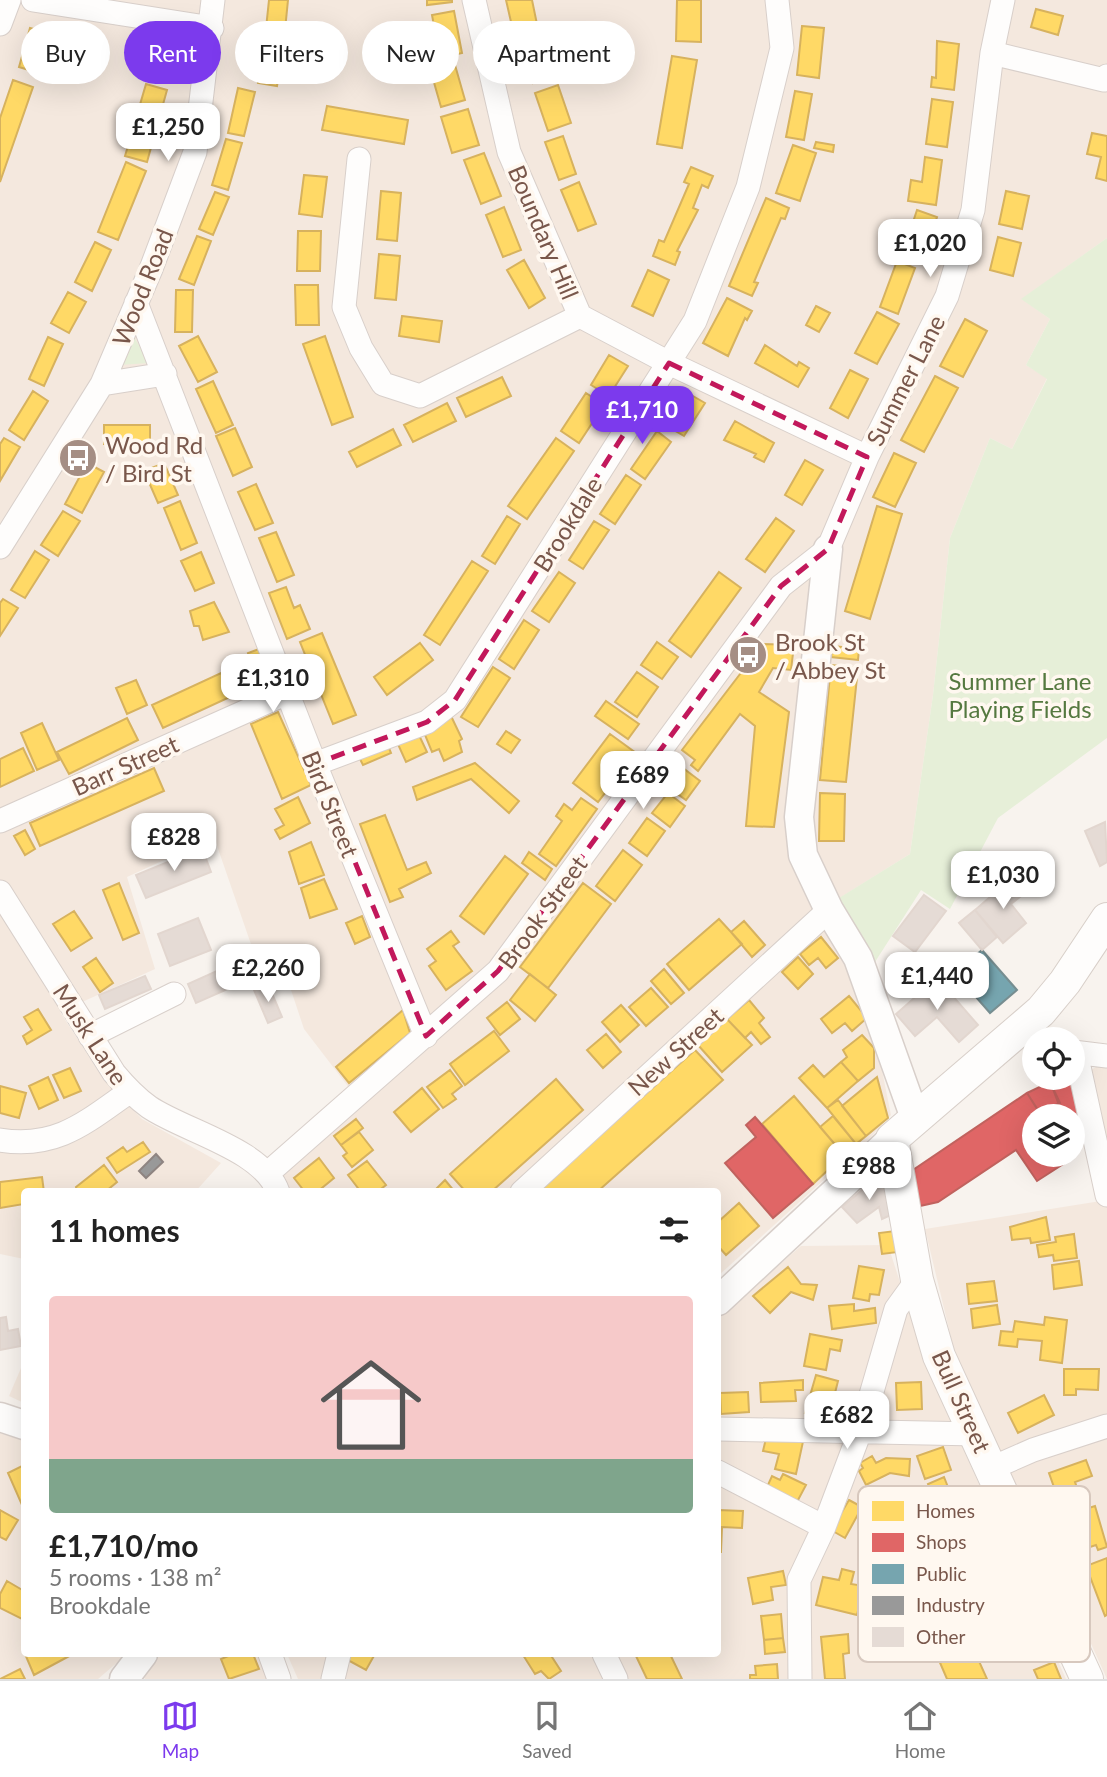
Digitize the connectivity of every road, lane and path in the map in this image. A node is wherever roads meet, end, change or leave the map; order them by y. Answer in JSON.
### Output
{"nodes":[{"id":1,"x":9,"y":0,"type":"edge"},
{"id":2,"x":33,"y":0,"type":"edge"},
{"id":3,"x":213,"y":0,"type":"edge"},
{"id":4,"x":474,"y":0,"type":"edge"},
{"id":5,"x":778,"y":0,"type":"edge"},
{"id":6,"x":1003,"y":0,"type":"edge"},
{"id":7,"x":172,"y":21,"type":"edge"},
{"id":8,"x":212,"y":21,"type":"edge"},
{"id":9,"x":0,"y":24,"type":"edge"},
{"id":10,"x":992,"y":53,"type":"junction"},
{"id":11,"x":1107,"y":76,"type":"edge"},
{"id":12,"x":204,"y":84,"type":"edge"},
{"id":13,"x":359,"y":159,"type":"dead end"},
{"id":14,"x":136,"y":303,"type":"junction"},
{"id":15,"x":580,"y":316,"type":"junction"},
{"id":16,"x":669,"y":363,"type":"junction"},
{"id":17,"x":165,"y":374,"type":"junction"},
{"id":18,"x":102,"y":384,"type":"junction"},
{"id":19,"x":867,"y":457,"type":"junction"},
{"id":20,"x":0,"y":547,"type":"edge"},
{"id":21,"x":828,"y":549,"type":"junction"},
{"id":22,"x":289,"y":692,"type":"junction"},
{"id":23,"x":315,"y":764,"type":"junction"},
{"id":24,"x":0,"y":821,"type":"edge"},
{"id":25,"x":1,"y":895,"type":"edge"},
{"id":26,"x":829,"y":910,"type":"junction"},
{"id":27,"x":1107,"y":919,"type":"edge"},
{"id":28,"x":174,"y":994,"type":"dead end"},
{"id":29,"x":1031,"y":1027,"type":"edge"},
{"id":30,"x":90,"y":1035,"type":"junction"},
{"id":31,"x":426,"y":1036,"type":"junction"},
{"id":32,"x":1022,"y":1040,"type":"edge"},
{"id":33,"x":1085,"y":1054,"type":"edge"},
{"id":34,"x":1107,"y":1056,"type":"edge"},
{"id":35,"x":1083,"y":1090,"type":"edge"},
{"id":36,"x":130,"y":1092,"type":"junction"},
{"id":37,"x":903,"y":1128,"type":"junction"},
{"id":38,"x":0,"y":1140,"type":"edge"},
{"id":39,"x":273,"y":1182,"type":"edge"},
{"id":40,"x":526,"y":1188,"type":"edge"},
{"id":41,"x":1107,"y":1195,"type":"edge"},
{"id":42,"x":917,"y":1279,"type":"junction"},
{"id":43,"x":721,"y":1298,"type":"edge"},
{"id":44,"x":0,"y":1417,"type":"edge"},
{"id":45,"x":21,"y":1424,"type":"edge"},
{"id":46,"x":1107,"y":1426,"type":"edge"},
{"id":47,"x":721,"y":1429,"type":"edge"},
{"id":48,"x":861,"y":1429,"type":"junction"},
{"id":49,"x":977,"y":1434,"type":"junction"},
{"id":50,"x":992,"y":1468,"type":"junction"},
{"id":51,"x":721,"y":1474,"type":"edge"},
{"id":52,"x":1000,"y":1486,"type":"edge"},
{"id":53,"x":824,"y":1527,"type":"junction"},
{"id":54,"x":141,"y":1657,"type":"edge"},
{"id":55,"x":271,"y":1657,"type":"edge"},
{"id":56,"x":339,"y":1657,"type":"edge"},
{"id":57,"x":605,"y":1657,"type":"edge"},
{"id":58,"x":1079,"y":1662,"type":"edge"},
{"id":59,"x":124,"y":1679,"type":"edge"},
{"id":60,"x":279,"y":1679,"type":"edge"},
{"id":61,"x":333,"y":1679,"type":"edge"},
{"id":62,"x":616,"y":1679,"type":"edge"},
{"id":63,"x":800,"y":1679,"type":"edge"},
{"id":64,"x":1087,"y":1679,"type":"edge"}],
"edges":[{"from":1,"to":9,"type":"street"},
{"from":2,"to":7,"type":"street"},
{"from":3,"to":8,"type":"street","name":"Wood Road"},
{"from":4,"to":15,"type":"street","name":"Boundary Hill"},
{"from":5,"to":16,"type":"street","name":"Brookdale"},
{"from":6,"to":10,"type":"street","name":"Summer Lane"},
{"from":10,"to":11,"type":"street"},
{"from":10,"to":19,"type":"street","name":"Summer Lane"},
{"from":12,"to":14,"type":"street","name":"Wood Road"},
{"from":13,"to":15,"type":"street"},
{"from":14,"to":17,"type":"street","name":"Bird Street"},
{"from":14,"to":18,"type":"street","name":"Wood Road"},
{"from":15,"to":16,"type":"street","name":"Boundary Hill"},
{"from":16,"to":19,"type":"street","name":"Boundary Hill"},
{"from":16,"to":23,"type":"street","name":"Brookdale"},
{"from":17,"to":18,"type":"street"},
{"from":17,"to":22,"type":"street","name":"Bird Street"},
{"from":18,"to":20,"type":"street","name":"Wood Road"},
{"from":19,"to":21,"type":"street","name":"Summer Lane"},
{"from":21,"to":26,"type":"street"},
{"from":21,"to":31,"type":"street","name":"Brook Street"},
{"from":22,"to":23,"type":"street","name":"Bird Street"},
{"from":22,"to":24,"type":"street","name":"Barr Street"},
{"from":23,"to":31,"type":"street","name":"Bird Street"},
{"from":25,"to":30,"type":"street","name":"Musk Lane"},
{"from":26,"to":37,"type":"street"},
{"from":26,"to":40,"type":"street","name":"New Street"},
{"from":27,"to":29,"type":"main road"},
{"from":28,"to":30,"type":"street"},
{"from":30,"to":36,"type":"street","name":"Musk Lane"},
{"from":31,"to":39,"type":"street","name":"Brook Street"},
{"from":32,"to":37,"type":"main road"},
{"from":33,"to":34,"type":"street"},
{"from":35,"to":41,"type":"street"},
{"from":36,"to":38,"type":"street"},
{"from":36,"to":39,"type":"street","name":"Musk Lane"},
{"from":37,"to":42,"type":"main road","name":"Bull Street"},
{"from":37,"to":43,"type":"street"},
{"from":42,"to":48,"type":"street"},
{"from":42,"to":49,"type":"main road","name":"Bull Street"},
{"from":44,"to":45,"type":"street"},
{"from":46,"to":50,"type":"street"},
{"from":47,"to":48,"type":"street"},
{"from":48,"to":49,"type":"street"},
{"from":48,"to":53,"type":"street"},
{"from":49,"to":50,"type":"main road","name":"Bull Street"},
{"from":50,"to":52,"type":"main road","name":"Bull Street"},
{"from":51,"to":53,"type":"street"},
{"from":53,"to":63,"type":"street"},
{"from":54,"to":59,"type":"street"},
{"from":55,"to":60,"type":"street"},
{"from":56,"to":61,"type":"street"},
{"from":57,"to":62,"type":"street"},
{"from":58,"to":64,"type":"main road","name":"Bull Street"}]}
